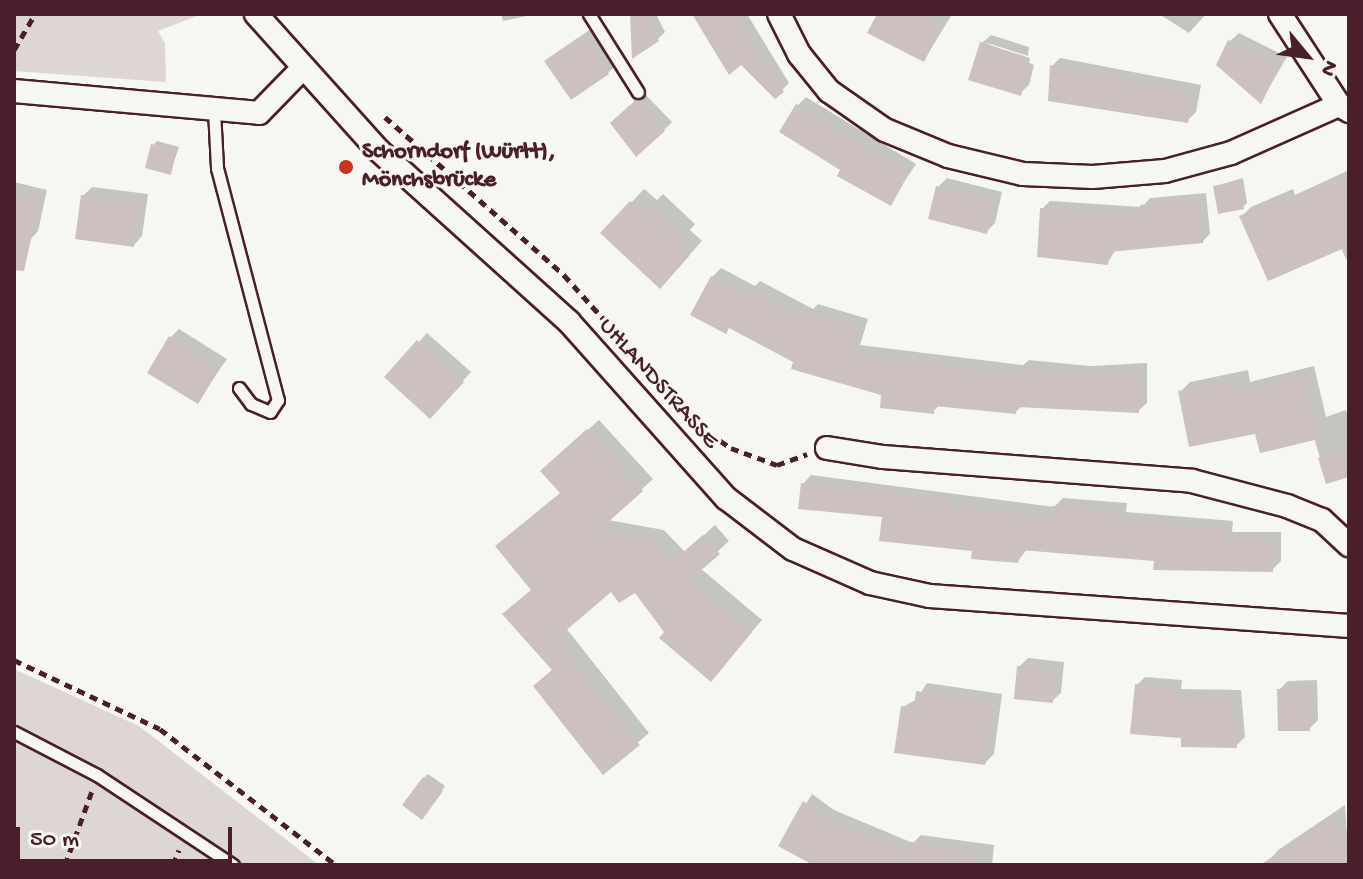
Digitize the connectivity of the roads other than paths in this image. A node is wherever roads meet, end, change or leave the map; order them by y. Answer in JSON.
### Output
{"nodes":[{"id":1,"x":256,"y":14,"type":"edge"},
{"id":2,"x":589,"y":14,"type":"edge"},
{"id":3,"x":779,"y":14,"type":"edge"},
{"id":4,"x":1280,"y":14,"type":"edge"},
{"id":5,"x":302,"y":69,"type":"junction"},
{"id":6,"x":14,"y":91,"type":"edge"},
{"id":7,"x":638,"y":92,"type":"dead end"},
{"id":8,"x":1344,"y":108,"type":"edge"},
{"id":9,"x":214,"y":110,"type":"junction"},
{"id":10,"x":239,"y":388,"type":"dead end"},
{"id":11,"x":827,"y":448,"type":"road end"},
{"id":12,"x":1349,"y":545,"type":"edge"},
{"id":13,"x":1349,"y":626,"type":"edge"},
{"id":14,"x":14,"y":732,"type":"edge"},
{"id":15,"x":233,"y":865,"type":"edge"}],
"edges":[{"from":1,"to":5,"type":"street","name":"UHLANDSTRASSE"},
{"from":2,"to":7,"type":"lane"},
{"from":3,"to":8,"type":"street"},
{"from":4,"to":8,"type":"street"},
{"from":5,"to":9,"type":"street"},
{"from":5,"to":13,"type":"street","name":"UHLANDSTRASSE"},
{"from":6,"to":9,"type":"street"},
{"from":9,"to":10,"type":"lane"},
{"from":11,"to":12,"type":"street"},
{"from":14,"to":15,"type":"lane"}]}
